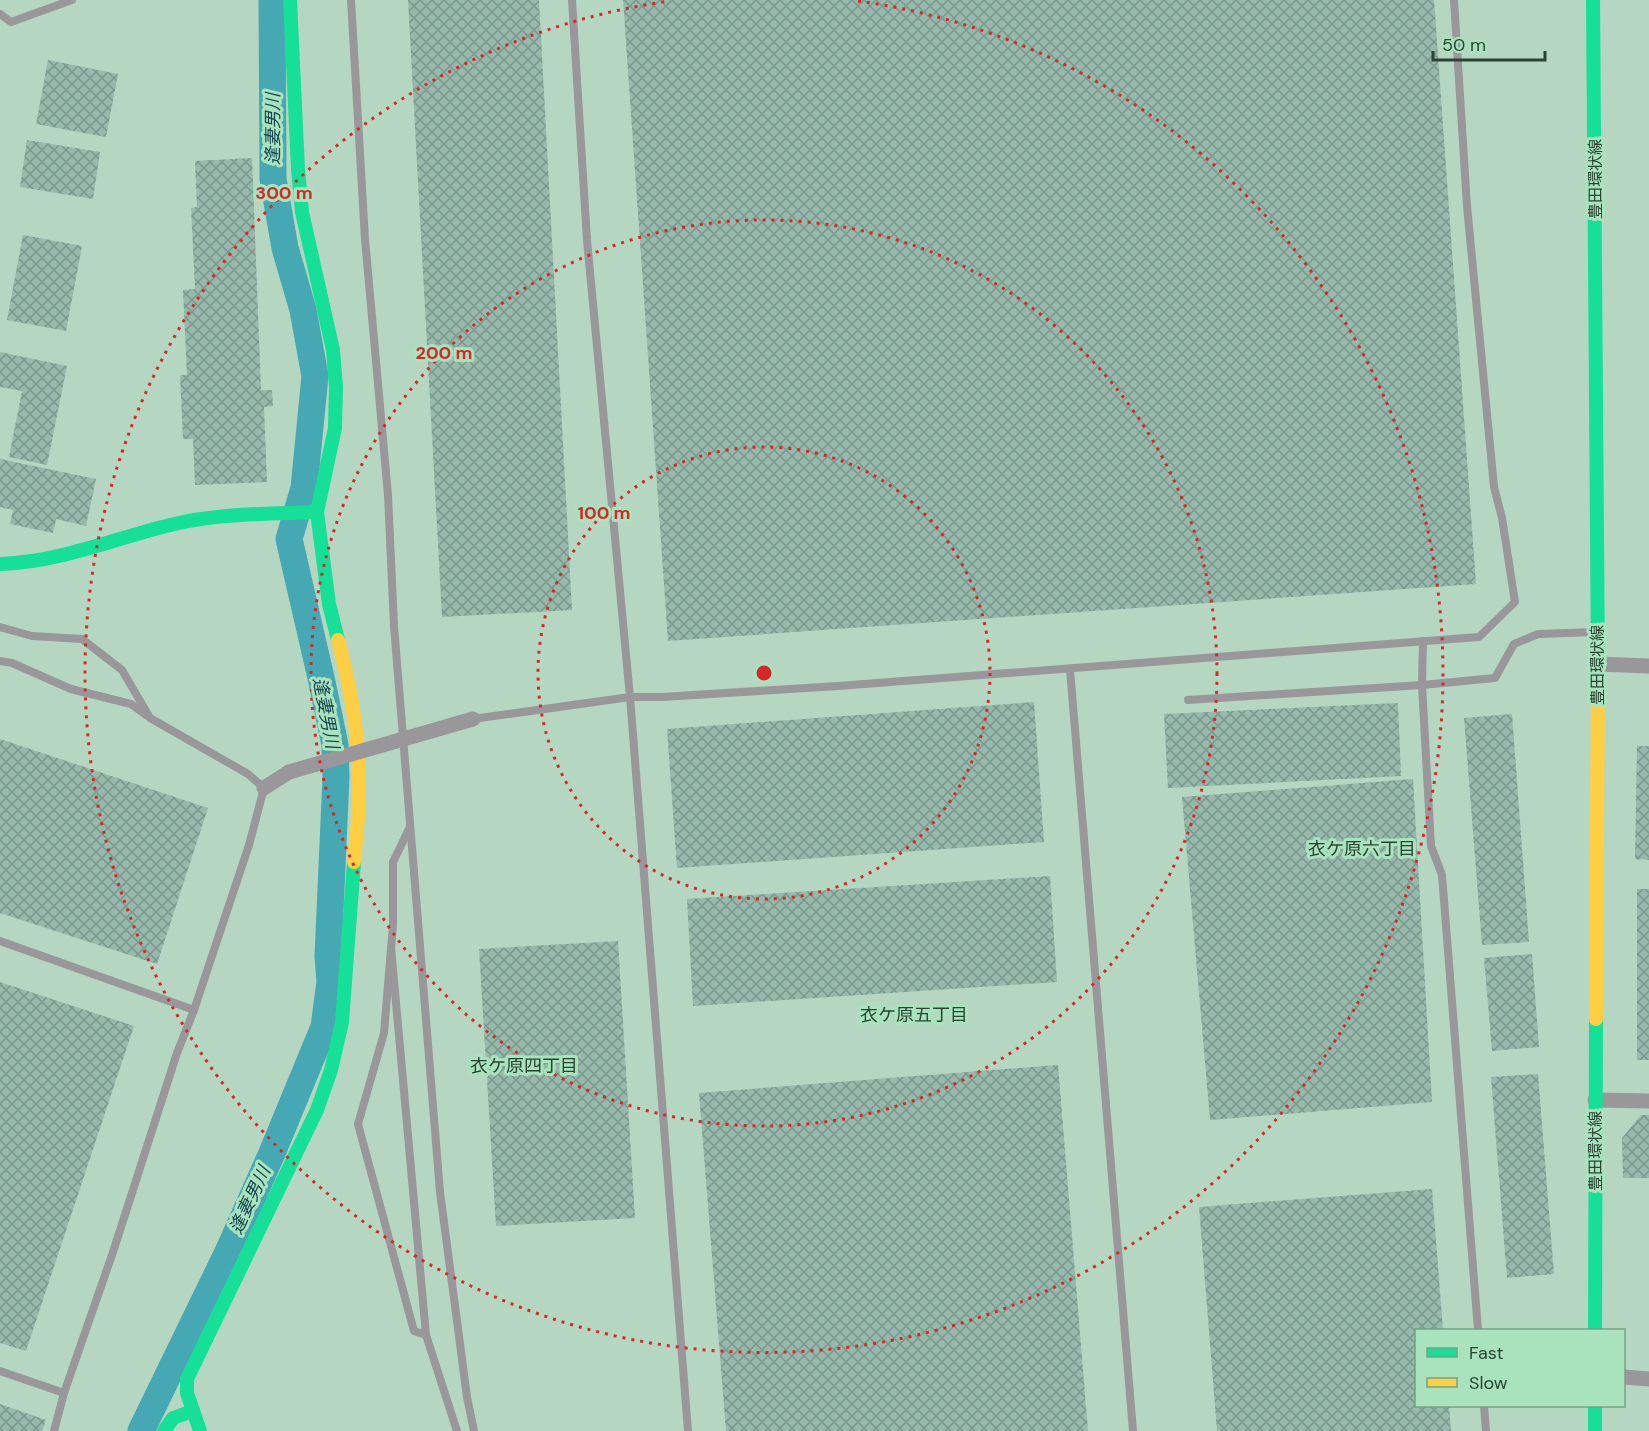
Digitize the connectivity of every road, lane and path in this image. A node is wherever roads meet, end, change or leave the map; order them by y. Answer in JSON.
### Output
{"nodes":[{"id":1,"x":72,"y":0,"type":"edge"},
{"id":2,"x":290,"y":0,"type":"edge"},
{"id":3,"x":351,"y":0,"type":"edge"},
{"id":4,"x":572,"y":0,"type":"edge"},
{"id":5,"x":1454,"y":0,"type":"edge"},
{"id":6,"x":1593,"y":0,"type":"edge"},
{"id":7,"x":0,"y":14,"type":"edge"},
{"id":8,"x":311,"y":512,"type":"junction"},
{"id":9,"x":0,"y":564,"type":"edge"},
{"id":10,"x":0,"y":627,"type":"edge"},
{"id":11,"x":1598,"y":632,"type":"junction"},
{"id":12,"x":1423,"y":642,"type":"junction"},
{"id":13,"x":0,"y":661,"type":"edge"},
{"id":14,"x":1598,"y":664,"type":"junction"},
{"id":15,"x":1649,"y":666,"type":"edge"},
{"id":16,"x":1070,"y":669,"type":"junction"},
{"id":17,"x":1422,"y":685,"type":"junction"},
{"id":18,"x":630,"y":697,"type":"junction"},
{"id":19,"x":1188,"y":700,"type":"dead end"},
{"id":20,"x":150,"y":718,"type":"junction"},
{"id":21,"x":473,"y":719,"type":"joint"},
{"id":22,"x":264,"y":788,"type":"junction"},
{"id":23,"x":410,"y":825,"type":"junction"},
{"id":24,"x":0,"y":941,"type":"edge"},
{"id":25,"x":391,"y":947,"type":"junction"},
{"id":26,"x":194,"y":1010,"type":"junction"},
{"id":27,"x":1595,"y":1100,"type":"junction"},
{"id":28,"x":1649,"y":1101,"type":"edge"},
{"id":29,"x":1478,"y":1329,"type":"edge"},
{"id":30,"x":1595,"y":1329,"type":"edge"},
{"id":31,"x":426,"y":1335,"type":"junction"},
{"id":32,"x":0,"y":1371,"type":"edge"},
{"id":33,"x":1625,"y":1377,"type":"edge"},
{"id":34,"x":1649,"y":1379,"type":"edge"},
{"id":35,"x":64,"y":1393,"type":"junction"},
{"id":36,"x":1484,"y":1407,"type":"edge"},
{"id":37,"x":1595,"y":1407,"type":"edge"},
{"id":38,"x":193,"y":1411,"type":"junction"},
{"id":39,"x":54,"y":1431,"type":"edge"},
{"id":40,"x":164,"y":1431,"type":"edge"},
{"id":41,"x":200,"y":1431,"type":"edge"},
{"id":42,"x":457,"y":1431,"type":"edge"},
{"id":43,"x":474,"y":1431,"type":"edge"},
{"id":44,"x":688,"y":1431,"type":"edge"},
{"id":45,"x":1133,"y":1431,"type":"edge"},
{"id":46,"x":1486,"y":1431,"type":"edge"},
{"id":47,"x":1595,"y":1431,"type":"edge"}],
"edges":[{"from":1,"to":7,"type":"lane"},
{"from":2,"to":8,"type":"street"},
{"from":3,"to":23,"type":"lane"},
{"from":4,"to":18,"type":"lane"},
{"from":5,"to":12,"type":"lane"},
{"from":6,"to":11,"type":"street","name":"豊田環状線"},
{"from":8,"to":9,"type":"street"},
{"from":8,"to":38,"type":"street"},
{"from":10,"to":20,"type":"lane"},
{"from":11,"to":14,"type":"street","name":"豊田環状線"},
{"from":11,"to":17,"type":"lane"},
{"from":12,"to":16,"type":"lane"},
{"from":12,"to":17,"type":"lane"},
{"from":13,"to":20,"type":"lane"},
{"from":14,"to":15,"type":"street"},
{"from":14,"to":27,"type":"street","name":"豊田環状線"},
{"from":16,"to":18,"type":"lane"},
{"from":16,"to":45,"type":"lane"},
{"from":17,"to":19,"type":"lane"},
{"from":17,"to":29,"type":"lane"},
{"from":18,"to":21,"type":"lane"},
{"from":18,"to":44,"type":"lane"},
{"from":20,"to":22,"type":"lane"},
{"from":21,"to":22,"type":"street","bridge":true},
{"from":22,"to":26,"type":"lane"},
{"from":23,"to":25,"type":"lane"},
{"from":23,"to":43,"type":"lane"},
{"from":24,"to":26,"type":"lane"},
{"from":25,"to":31,"type":"lane"},
{"from":25,"to":31,"type":"lane"},
{"from":26,"to":35,"type":"lane"},
{"from":27,"to":28,"type":"street"},
{"from":27,"to":30,"type":"street","name":"豊田環状線"},
{"from":31,"to":42,"type":"lane"},
{"from":32,"to":35,"type":"lane"},
{"from":33,"to":34,"type":"street"},
{"from":35,"to":39,"type":"lane"},
{"from":36,"to":46,"type":"lane"},
{"from":37,"to":47,"type":"street"},
{"from":38,"to":40,"type":"street"},
{"from":38,"to":41,"type":"street"}]}
